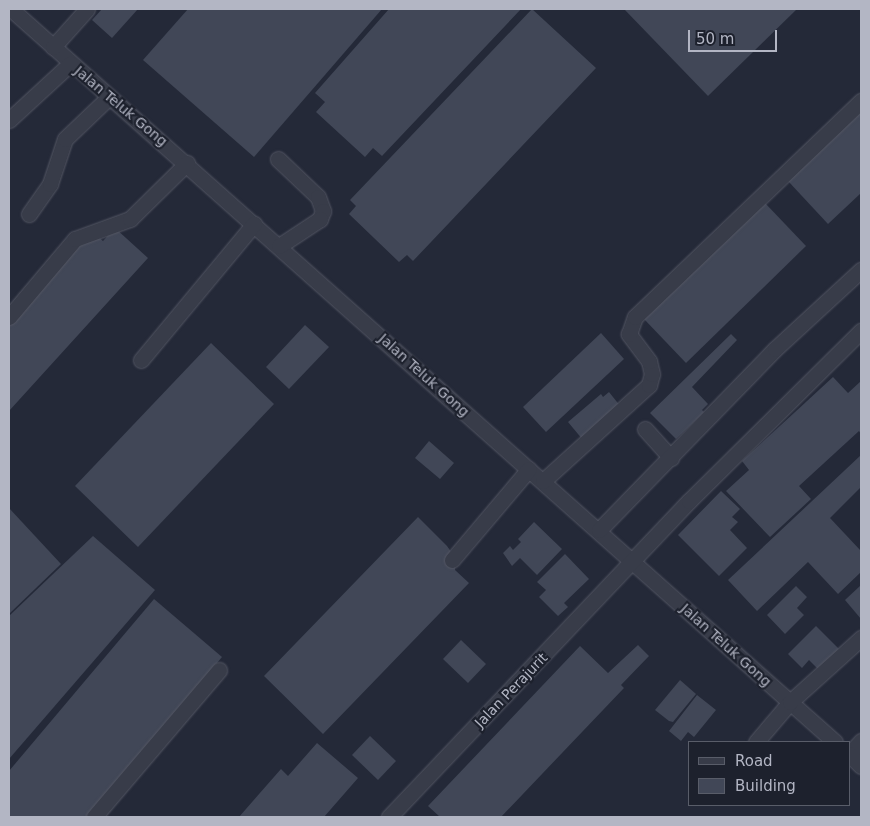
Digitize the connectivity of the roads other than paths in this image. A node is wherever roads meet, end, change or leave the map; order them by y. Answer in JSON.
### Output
{"nodes":[{"id":1,"x":12,"y":9,"type":"edge"},
{"id":2,"x":87,"y":9,"type":"edge"},
{"id":3,"x":52,"y":47,"type":"junction"},
{"id":4,"x":70,"y":64,"type":"junction"},
{"id":5,"x":109,"y":97,"type":"junction"},
{"id":6,"x":861,"y":101,"type":"edge"},
{"id":7,"x":9,"y":120,"type":"edge"},
{"id":8,"x":278,"y":159,"type":"dead end"},
{"id":9,"x":187,"y":163,"type":"junction"},
{"id":10,"x":29,"y":214,"type":"dead end"},
{"id":11,"x":254,"y":224,"type":"junction"},
{"id":12,"x":279,"y":246,"type":"junction"},
{"id":13,"x":861,"y":270,"type":"edge"},
{"id":14,"x":9,"y":317,"type":"edge"},
{"id":15,"x":861,"y":331,"type":"edge"},
{"id":16,"x":141,"y":360,"type":"dead end"},
{"id":17,"x":645,"y":429,"type":"dead end"},
{"id":18,"x":672,"y":458,"type":"junction"},
{"id":19,"x":529,"y":469,"type":"junction"},
{"id":20,"x":543,"y":481,"type":"junction"},
{"id":21,"x":599,"y":530,"type":"junction"},
{"id":22,"x":452,"y":560,"type":"dead end"},
{"id":23,"x":633,"y":562,"type":"junction"},
{"id":24,"x":861,"y":638,"type":"edge"},
{"id":25,"x":219,"y":670,"type":"dead end"},
{"id":26,"x":790,"y":702,"type":"junction"},
{"id":27,"x":757,"y":741,"type":"edge"},
{"id":28,"x":834,"y":741,"type":"edge"},
{"id":29,"x":861,"y":741,"type":"edge"},
{"id":30,"x":850,"y":753,"type":"edge"},
{"id":31,"x":850,"y":755,"type":"edge"},
{"id":32,"x":861,"y":766,"type":"edge"},
{"id":33,"x":94,"y":817,"type":"edge"},
{"id":34,"x":389,"y":817,"type":"edge"}],
"edges":[{"from":1,"to":3,"type":"street","name":"Jalan Teluk Gong"},
{"from":2,"to":3,"type":"street"},
{"from":3,"to":4,"type":"street","name":"Jalan Teluk Gong"},
{"from":4,"to":5,"type":"street","name":"Jalan Teluk Gong"},
{"from":4,"to":7,"type":"street"},
{"from":5,"to":9,"type":"street","name":"Jalan Teluk Gong"},
{"from":5,"to":10,"type":"street"},
{"from":6,"to":20,"type":"street"},
{"from":8,"to":12,"type":"street"},
{"from":9,"to":11,"type":"street","name":"Jalan Teluk Gong"},
{"from":9,"to":14,"type":"street"},
{"from":11,"to":12,"type":"street","name":"Jalan Teluk Gong"},
{"from":11,"to":16,"type":"street"},
{"from":12,"to":19,"type":"street","name":"Jalan Teluk Gong"},
{"from":13,"to":18,"type":"street"},
{"from":15,"to":23,"type":"street","name":"Jalan Perajurit"},
{"from":17,"to":18,"type":"street"},
{"from":18,"to":21,"type":"street"},
{"from":19,"to":20,"type":"street","name":"Jalan Teluk Gong"},
{"from":19,"to":22,"type":"street"},
{"from":20,"to":21,"type":"street","name":"Jalan Teluk Gong"},
{"from":21,"to":23,"type":"street","name":"Jalan Teluk Gong"},
{"from":23,"to":26,"type":"street","name":"Jalan Teluk Gong"},
{"from":23,"to":34,"type":"street","name":"Jalan Perajurit"},
{"from":24,"to":26,"type":"street"},
{"from":25,"to":33,"type":"street"},
{"from":26,"to":27,"type":"street"},
{"from":26,"to":28,"type":"street","name":"Jalan Teluk Gong"},
{"from":29,"to":30,"type":"street"},
{"from":31,"to":32,"type":"street"}]}
